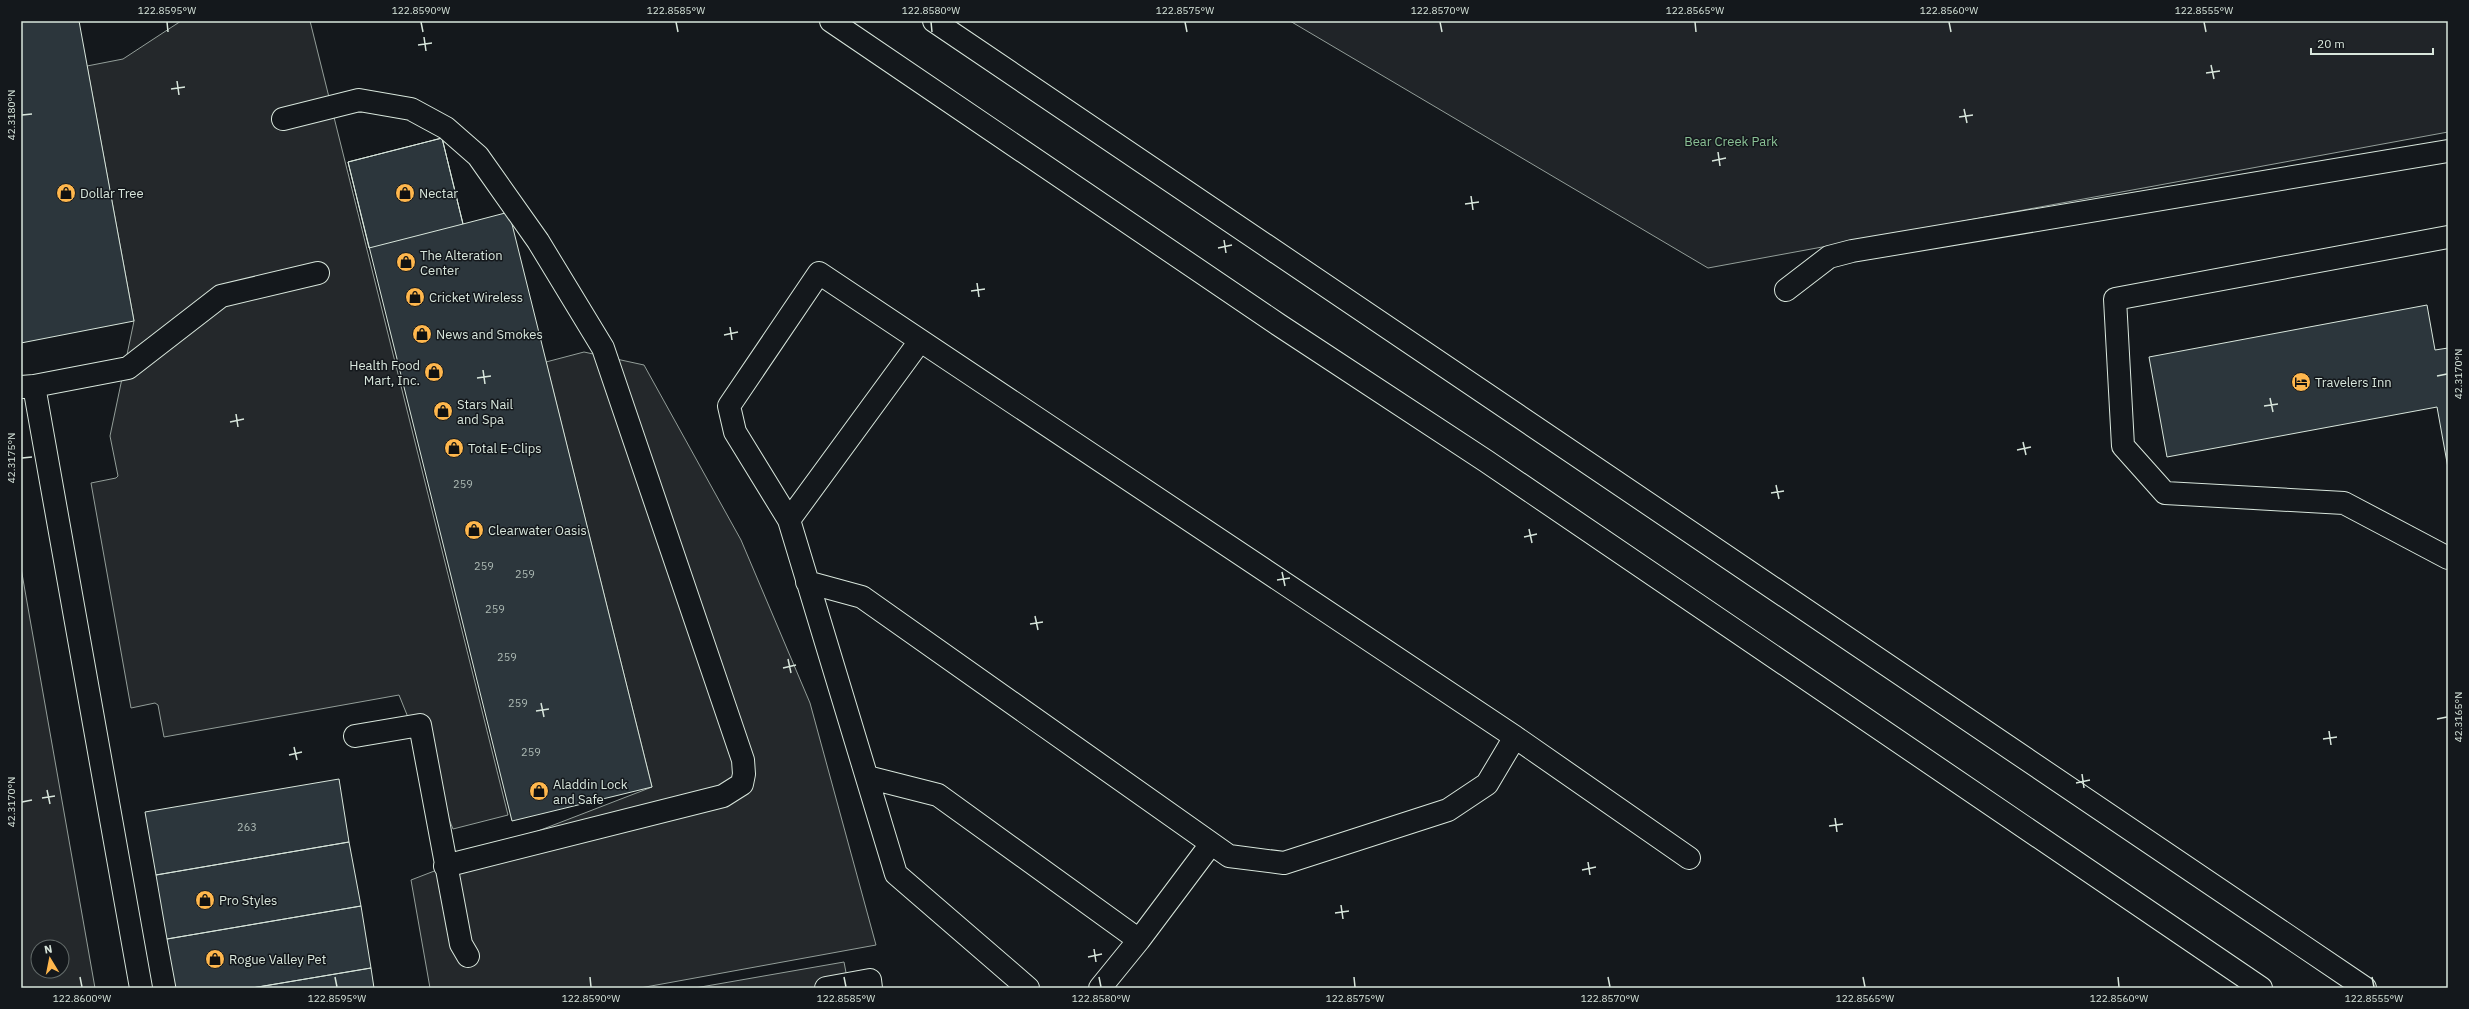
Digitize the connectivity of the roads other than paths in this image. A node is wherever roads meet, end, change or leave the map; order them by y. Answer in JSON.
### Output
{"nodes":[{"id":1,"x":832,"y":21,"type":"edge"},
{"id":2,"x":934,"y":21,"type":"edge"},
{"id":3,"x":283,"y":119,"type":"dead end"},
{"id":4,"x":2448,"y":151,"type":"edge"},
{"id":5,"x":2448,"y":237,"type":"edge"},
{"id":6,"x":318,"y":272,"type":"dead end"},
{"id":7,"x":1786,"y":290,"type":"dead end"},
{"id":8,"x":920,"y":341,"type":"junction"},
{"id":9,"x":28,"y":386,"type":"edge"},
{"id":10,"x":789,"y":520,"type":"junction"},
{"id":11,"x":2448,"y":558,"type":"edge"},
{"id":12,"x":807,"y":582,"type":"junction"},
{"id":13,"x":355,"y":736,"type":"dead end"},
{"id":14,"x":1515,"y":737,"type":"junction"},
{"id":15,"x":867,"y":778,"type":"junction"},
{"id":16,"x":1211,"y":844,"type":"junction"},
{"id":17,"x":1689,"y":858,"type":"dead end"},
{"id":18,"x":445,"y":866,"type":"junction"},
{"id":19,"x":1139,"y":940,"type":"junction"},
{"id":20,"x":468,"y":956,"type":"dead end"},
{"id":21,"x":141,"y":988,"type":"edge"},
{"id":22,"x":826,"y":988,"type":"edge"},
{"id":23,"x":871,"y":988,"type":"edge"},
{"id":24,"x":1028,"y":988,"type":"edge"},
{"id":25,"x":1100,"y":988,"type":"edge"},
{"id":26,"x":2261,"y":988,"type":"edge"},
{"id":27,"x":2365,"y":988,"type":"edge"}],
"edges":[{"from":1,"to":26,"type":"main road"},
{"from":2,"to":27,"type":"main road"},
{"from":3,"to":18,"type":"main road"},
{"from":4,"to":7,"type":"main road"},
{"from":5,"to":11,"type":"main road"},
{"from":6,"to":9,"type":"main road"},
{"from":8,"to":10,"type":"main road"},
{"from":8,"to":10,"type":"main road"},
{"from":8,"to":14,"type":"main road"},
{"from":9,"to":21,"type":"main road"},
{"from":10,"to":12,"type":"main road"},
{"from":12,"to":15,"type":"main road"},
{"from":12,"to":16,"type":"main road"},
{"from":13,"to":18,"type":"main road"},
{"from":14,"to":16,"type":"main road"},
{"from":14,"to":17,"type":"main road"},
{"from":15,"to":19,"type":"main road"},
{"from":15,"to":24,"type":"main road"},
{"from":16,"to":19,"type":"main road"},
{"from":18,"to":20,"type":"main road"},
{"from":19,"to":25,"type":"main road"},
{"from":22,"to":23,"type":"main road"}]}
